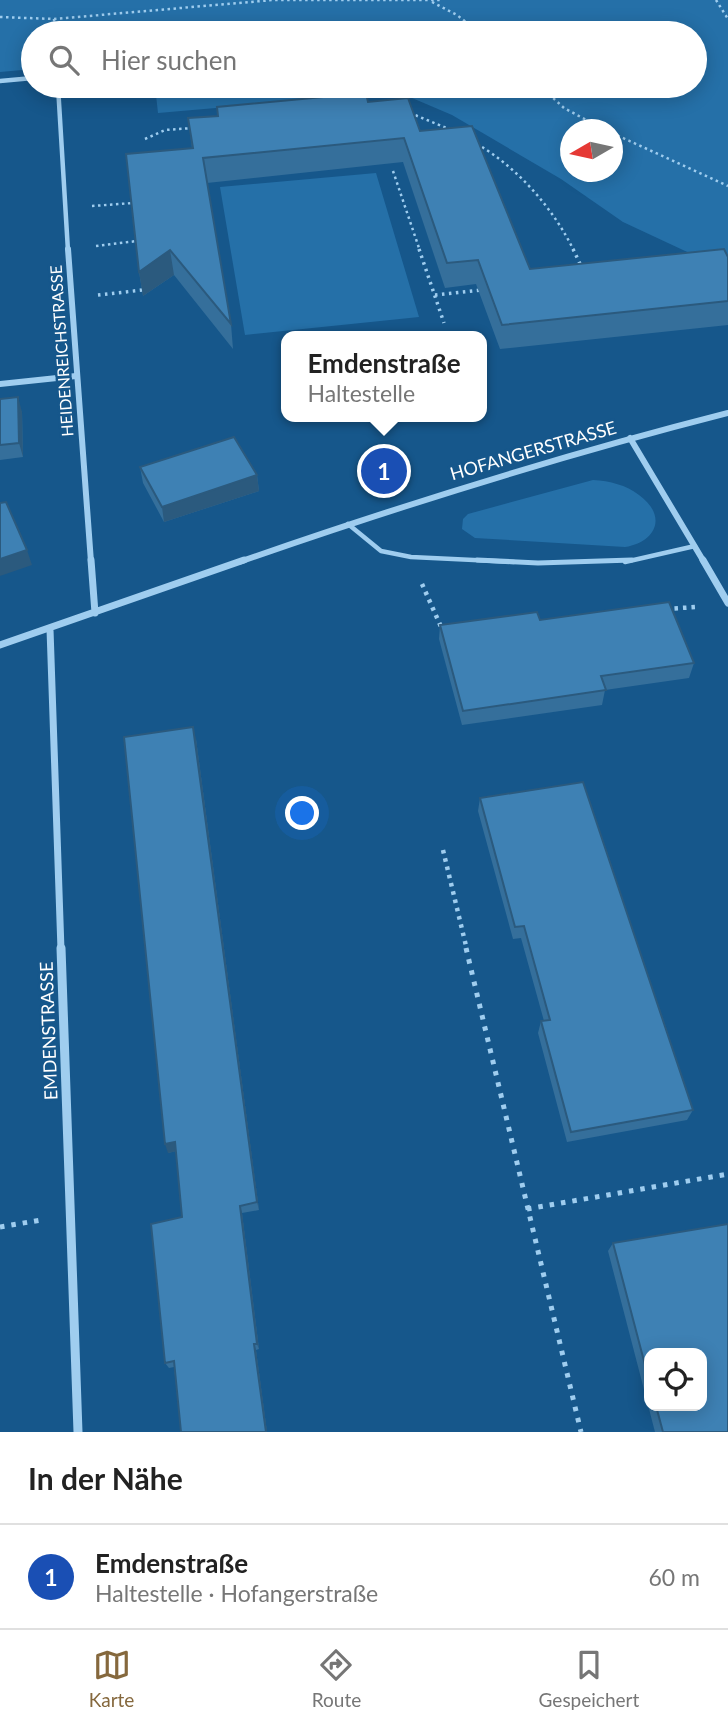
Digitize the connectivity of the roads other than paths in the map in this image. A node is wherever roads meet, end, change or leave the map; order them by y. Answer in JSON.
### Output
{"nodes":[{"id":1,"x":21,"y":79,"type":"edge"},
{"id":2,"x":0,"y":81,"type":"edge"},
{"id":3,"x":59,"y":98,"type":"edge"},
{"id":4,"x":76,"y":376,"type":"junction"},
{"id":5,"x":0,"y":384,"type":"edge"},
{"id":6,"x":728,"y":413,"type":"edge"},
{"id":7,"x":631,"y":438,"type":"junction"},
{"id":8,"x":348,"y":524,"type":"junction"},
{"id":9,"x":695,"y":546,"type":"junction"},
{"id":10,"x":728,"y":603,"type":"edge"},
{"id":11,"x":94,"y":613,"type":"junction"},
{"id":12,"x":50,"y":629,"type":"junction"},
{"id":13,"x":0,"y":645,"type":"edge"},
{"id":14,"x":78,"y":1432,"type":"edge"}],
"edges":[{"from":1,"to":2,"type":"street"},
{"from":3,"to":4,"type":"street","name":"HEIDENREICHSTRASSE"},
{"from":4,"to":5,"type":"street"},
{"from":4,"to":11,"type":"street","name":"HEIDENREICHSTRASSE"},
{"from":6,"to":7,"type":"street","name":"HOFANGERSTRASSE"},
{"from":7,"to":8,"type":"street","name":"HOFANGERSTRASSE"},
{"from":7,"to":9,"type":"street"},
{"from":8,"to":9,"type":"lane"},
{"from":8,"to":11,"type":"street","name":"HOFANGERSTRASSE"},
{"from":9,"to":10,"type":"street"},
{"from":11,"to":12,"type":"street","name":"HOFANGERSTRASSE"},
{"from":12,"to":13,"type":"street","name":"HOFANGERSTRASSE"},
{"from":12,"to":14,"type":"street","name":"EMDENSTRASSE"}]}
